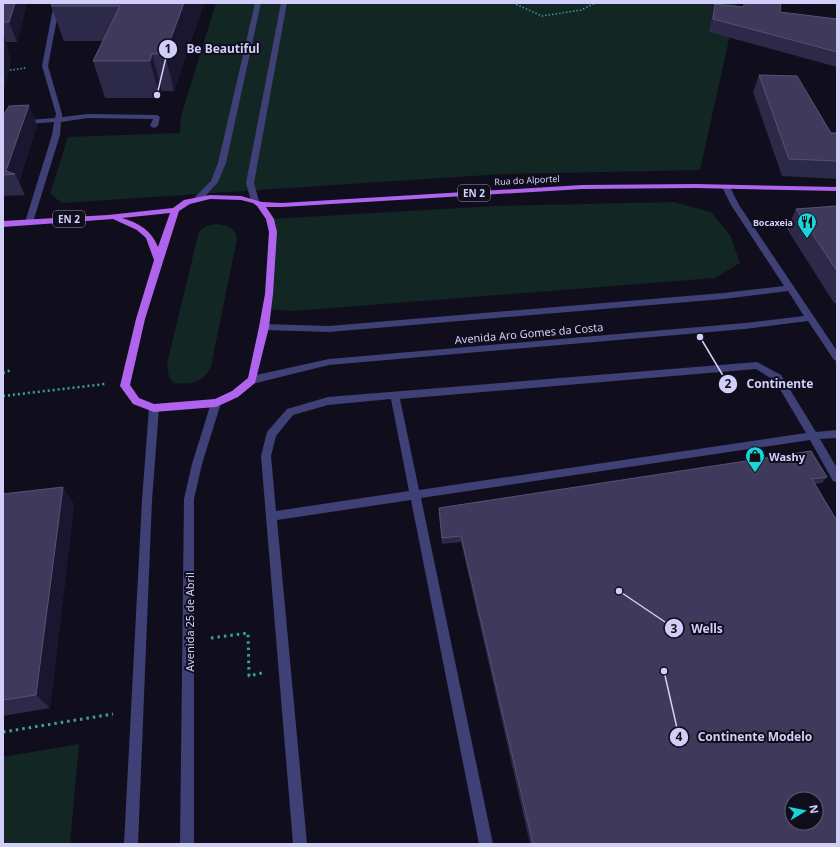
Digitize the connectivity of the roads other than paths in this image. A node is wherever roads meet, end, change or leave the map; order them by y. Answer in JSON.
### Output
{"nodes":[{"id":1,"x":258,"y":3,"type":"edge"},
{"id":2,"x":284,"y":3,"type":"edge"},
{"id":3,"x":59,"y":6,"type":"edge"},
{"id":4,"x":58,"y":120,"type":"junction"},
{"id":5,"x":3,"y":124,"type":"edge"},
{"id":6,"x":154,"y":126,"type":"dead end"},
{"id":7,"x":726,"y":187,"type":"junction"},
{"id":8,"x":837,"y":190,"type":"edge"},
{"id":9,"x":198,"y":199,"type":"junction"},
{"id":10,"x":258,"y":203,"type":"junction"},
{"id":11,"x":282,"y":205,"type":"junction"},
{"id":12,"x":175,"y":210,"type":"junction"},
{"id":13,"x":268,"y":214,"type":"junction"},
{"id":14,"x":108,"y":217,"type":"junction"},
{"id":15,"x":29,"y":222,"type":"junction"},
{"id":16,"x":3,"y":224,"type":"edge"},
{"id":17,"x":158,"y":258,"type":"junction"},
{"id":18,"x":790,"y":288,"type":"junction"},
{"id":19,"x":810,"y":318,"type":"junction"},
{"id":20,"x":264,"y":327,"type":"junction"},
{"id":21,"x":837,"y":358,"type":"edge"},
{"id":22,"x":252,"y":380,"type":"junction"},
{"id":23,"x":395,"y":396,"type":"junction"},
{"id":24,"x":216,"y":403,"type":"junction"},
{"id":25,"x":154,"y":408,"type":"junction"},
{"id":26,"x":837,"y":434,"type":"edge"},
{"id":27,"x":812,"y":436,"type":"junction"},
{"id":28,"x":837,"y":478,"type":"edge"},
{"id":29,"x":415,"y":495,"type":"junction"},
{"id":30,"x":271,"y":516,"type":"junction"},
{"id":31,"x":131,"y":844,"type":"edge"},
{"id":32,"x":188,"y":844,"type":"edge"},
{"id":33,"x":300,"y":844,"type":"edge"},
{"id":34,"x":486,"y":844,"type":"edge"}],
"edges":[{"from":1,"to":9,"type":"street"},
{"from":2,"to":10,"type":"street"},
{"from":3,"to":4,"type":"street"},
{"from":4,"to":5,"type":"street"},
{"from":4,"to":6,"type":"street"},
{"from":4,"to":15,"type":"street"},
{"from":7,"to":8,"type":"main road","number":"EN 2"},
{"from":7,"to":11,"type":"main road","name":"Rua do Alportel","number":"EN 2"},
{"from":7,"to":18,"type":"street"},
{"from":9,"to":10,"type":"main road","name":"Rua do Alportel"},
{"from":9,"to":12,"type":"main road","name":"Rua do Alportel"},
{"from":10,"to":11,"type":"main road","name":"Rua do Alportel","number":"EN 2"},
{"from":10,"to":13,"type":"main road"},
{"from":11,"to":13,"type":"main road","name":"Rua do Alportel","number":"EN 2"},
{"from":12,"to":14,"type":"main road","number":"EN 2"},
{"from":12,"to":17,"type":"main road"},
{"from":13,"to":20,"type":"main road"},
{"from":14,"to":15,"type":"main road","number":"EN 2"},
{"from":14,"to":17,"type":"main road","number":"EN 2"},
{"from":15,"to":16,"type":"main road","number":"EN 2"},
{"from":17,"to":25,"type":"main road"},
{"from":18,"to":19,"type":"street"},
{"from":18,"to":20,"type":"street","name":"Avenida Aro Gomes da Costa"},
{"from":19,"to":21,"type":"street"},
{"from":19,"to":22,"type":"street","name":"Avenida Aro Gomes da Costa"},
{"from":20,"to":22,"type":"main road"},
{"from":22,"to":24,"type":"main road"},
{"from":23,"to":27,"type":"street"},
{"from":23,"to":29,"type":"street"},
{"from":23,"to":30,"type":"street"},
{"from":24,"to":25,"type":"main road"},
{"from":24,"to":32,"type":"street","name":"Avenida 25 de Abril"},
{"from":25,"to":31,"type":"street"},
{"from":26,"to":27,"type":"street"},
{"from":27,"to":28,"type":"street"},
{"from":27,"to":29,"type":"street"},
{"from":29,"to":30,"type":"street"},
{"from":29,"to":34,"type":"street"},
{"from":30,"to":33,"type":"street"}]}
